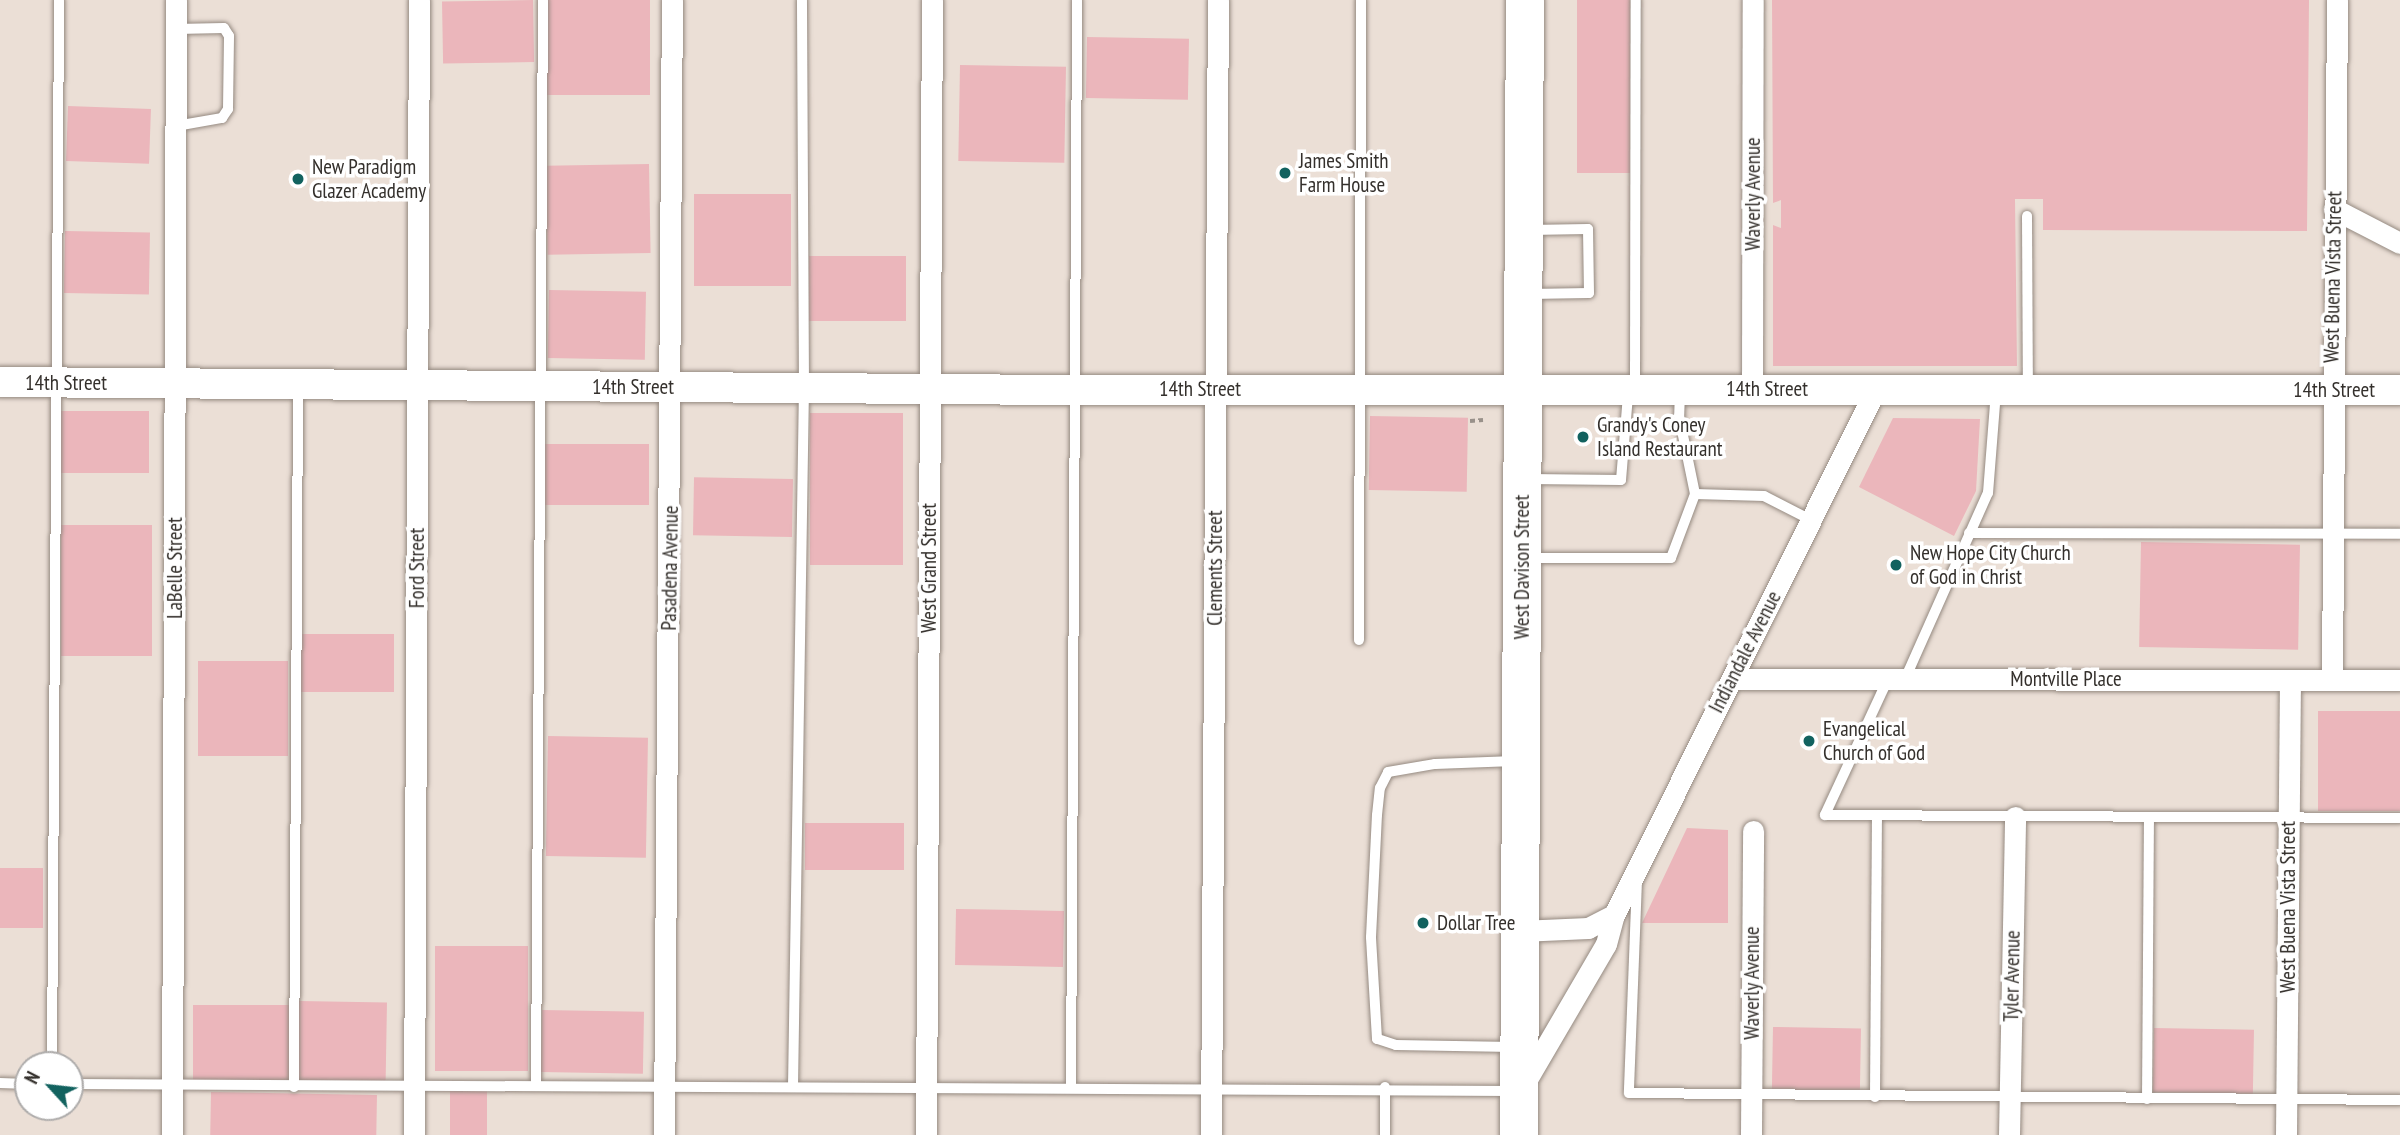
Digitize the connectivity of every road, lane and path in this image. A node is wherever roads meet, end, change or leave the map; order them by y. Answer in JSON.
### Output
{"nodes":[{"id":1,"x":59,"y":0,"type":"edge"},
{"id":2,"x":176,"y":0,"type":"edge"},
{"id":3,"x":419,"y":0,"type":"edge"},
{"id":4,"x":543,"y":0,"type":"edge"},
{"id":5,"x":672,"y":0,"type":"edge"},
{"id":6,"x":802,"y":0,"type":"edge"},
{"id":7,"x":932,"y":0,"type":"edge"},
{"id":8,"x":1077,"y":0,"type":"edge"},
{"id":9,"x":1217,"y":0,"type":"edge"},
{"id":10,"x":1361,"y":0,"type":"edge"},
{"id":11,"x":1525,"y":0,"type":"edge"},
{"id":12,"x":1636,"y":0,"type":"edge"},
{"id":13,"x":1753,"y":0,"type":"edge"},
{"id":14,"x":2337,"y":0,"type":"edge"},
{"id":15,"x":176,"y":29,"type":"junction"},
{"id":16,"x":176,"y":126,"type":"junction"},
{"id":17,"x":2334,"y":209,"type":"junction"},
{"id":18,"x":2027,"y":216,"type":"dead end"},
{"id":19,"x":1523,"y":230,"type":"junction"},
{"id":20,"x":2400,"y":243,"type":"edge"},
{"id":21,"x":1522,"y":294,"type":"junction"},
{"id":22,"x":0,"y":382,"type":"edge"},
{"id":23,"x":56,"y":383,"type":"junction"},
{"id":24,"x":176,"y":384,"type":"junction"},
{"id":25,"x":298,"y":386,"type":"junction"},
{"id":26,"x":417,"y":387,"type":"junction"},
{"id":27,"x":540,"y":387,"type":"junction"},
{"id":28,"x":672,"y":387,"type":"junction"},
{"id":29,"x":804,"y":388,"type":"junction"},
{"id":30,"x":930,"y":388,"type":"junction"},
{"id":31,"x":1217,"y":389,"type":"junction"},
{"id":32,"x":1359,"y":389,"type":"junction"},
{"id":33,"x":1632,"y":389,"type":"junction"},
{"id":34,"x":1680,"y":389,"type":"junction"},
{"id":35,"x":1752,"y":389,"type":"junction"},
{"id":36,"x":1876,"y":389,"type":"junction"},
{"id":37,"x":1072,"y":390,"type":"junction"},
{"id":38,"x":1522,"y":390,"type":"junction"},
{"id":39,"x":1996,"y":390,"type":"junction"},
{"id":40,"x":2028,"y":390,"type":"junction"},
{"id":41,"x":2400,"y":390,"type":"edge"},
{"id":42,"x":2332,"y":391,"type":"junction"},
{"id":43,"x":1483,"y":420,"type":"dead end"},
{"id":44,"x":1470,"y":421,"type":"dead end"},
{"id":45,"x":1522,"y":478,"type":"junction"},
{"id":46,"x":1695,"y":494,"type":"junction"},
{"id":47,"x":1811,"y":520,"type":"junction"},
{"id":48,"x":1969,"y":533,"type":"junction"},
{"id":49,"x":2333,"y":534,"type":"junction"},
{"id":50,"x":2400,"y":534,"type":"edge"},
{"id":51,"x":1522,"y":557,"type":"junction"},
{"id":52,"x":1359,"y":640,"type":"dead end"},
{"id":53,"x":1732,"y":679,"type":"junction"},
{"id":54,"x":1897,"y":679,"type":"junction"},
{"id":55,"x":2290,"y":680,"type":"junction"},
{"id":56,"x":2332,"y":680,"type":"junction"},
{"id":57,"x":2400,"y":680,"type":"edge"},
{"id":58,"x":1521,"y":761,"type":"junction"},
{"id":59,"x":1877,"y":816,"type":"junction"},
{"id":60,"x":2015,"y":817,"type":"junction"},
{"id":61,"x":2149,"y":818,"type":"junction"},
{"id":62,"x":2400,"y":818,"type":"edge"},
{"id":63,"x":2289,"y":819,"type":"junction"},
{"id":64,"x":1753,"y":831,"type":"dead end"},
{"id":65,"x":1638,"y":867,"type":"junction"},
{"id":66,"x":1614,"y":915,"type":"junction"},
{"id":67,"x":1520,"y":930,"type":"junction"},
{"id":68,"x":1519,"y":1047,"type":"junction"},
{"id":69,"x":52,"y":1051,"type":"edge"},
{"id":70,"x":84,"y":1084,"type":"edge"},
{"id":71,"x":536,"y":1084,"type":"junction"},
{"id":72,"x":415,"y":1085,"type":"junction"},
{"id":73,"x":172,"y":1086,"type":"junction"},
{"id":74,"x":664,"y":1086,"type":"junction"},
{"id":75,"x":294,"y":1087,"type":"junction"},
{"id":76,"x":793,"y":1087,"type":"junction"},
{"id":77,"x":927,"y":1087,"type":"junction"},
{"id":78,"x":1385,"y":1087,"type":"junction"},
{"id":79,"x":1071,"y":1088,"type":"junction"},
{"id":80,"x":1211,"y":1088,"type":"junction"},
{"id":81,"x":1519,"y":1091,"type":"junction"},
{"id":82,"x":1751,"y":1096,"type":"junction"},
{"id":83,"x":1875,"y":1097,"type":"junction"},
{"id":84,"x":2009,"y":1099,"type":"junction"},
{"id":85,"x":2147,"y":1099,"type":"junction"},
{"id":86,"x":2287,"y":1100,"type":"junction"},
{"id":87,"x":2400,"y":1100,"type":"edge"},
{"id":88,"x":172,"y":1135,"type":"edge"},
{"id":89,"x":414,"y":1135,"type":"edge"},
{"id":90,"x":664,"y":1135,"type":"edge"},
{"id":91,"x":926,"y":1135,"type":"edge"},
{"id":92,"x":1210,"y":1135,"type":"edge"},
{"id":93,"x":1385,"y":1135,"type":"edge"},
{"id":94,"x":1518,"y":1135,"type":"edge"},
{"id":95,"x":1751,"y":1135,"type":"edge"},
{"id":96,"x":2009,"y":1135,"type":"edge"},
{"id":97,"x":2287,"y":1135,"type":"edge"}],
"edges":[{"from":1,"to":23,"type":"lane"},
{"from":2,"to":15,"type":"street","name":"LaBelle Street"},
{"from":3,"to":26,"type":"street","name":"Ford Street"},
{"from":4,"to":27,"type":"lane"},
{"from":5,"to":28,"type":"street","name":"Pasadena Avenue"},
{"from":6,"to":29,"type":"lane"},
{"from":7,"to":30,"type":"street","name":"West Grand Street"},
{"from":8,"to":37,"type":"lane"},
{"from":9,"to":31,"type":"street","name":"Clements Street"},
{"from":10,"to":32,"type":"lane"},
{"from":11,"to":19,"type":"highway","name":"West Davison Street"},
{"from":12,"to":33,"type":"lane"},
{"from":13,"to":35,"type":"street","name":"Waverly Avenue"},
{"from":14,"to":17,"type":"street","name":"West Buena Vista Street"},
{"from":15,"to":16,"type":"street","name":"LaBelle Street"},
{"from":15,"to":16,"type":"lane"},
{"from":16,"to":24,"type":"street","name":"LaBelle Street"},
{"from":17,"to":20,"type":"street"},
{"from":17,"to":42,"type":"street","name":"West Buena Vista Street"},
{"from":18,"to":40,"type":"lane"},
{"from":19,"to":21,"type":"highway","name":"West Davison Street"},
{"from":19,"to":21,"type":"lane"},
{"from":21,"to":38,"type":"highway","name":"West Davison Street"},
{"from":22,"to":23,"type":"street","name":"14th Street"},
{"from":23,"to":24,"type":"street","name":"14th Street"},
{"from":23,"to":69,"type":"lane"},
{"from":24,"to":25,"type":"street","name":"14th Street"},
{"from":24,"to":73,"type":"street","name":"LaBelle Street"},
{"from":25,"to":26,"type":"street","name":"14th Street"},
{"from":25,"to":75,"type":"lane"},
{"from":26,"to":27,"type":"street","name":"14th Street"},
{"from":26,"to":72,"type":"street","name":"Ford Street"},
{"from":27,"to":28,"type":"street","name":"14th Street"},
{"from":27,"to":71,"type":"lane"},
{"from":28,"to":29,"type":"street","name":"14th Street"},
{"from":28,"to":74,"type":"street","name":"Pasadena Avenue"},
{"from":29,"to":30,"type":"street","name":"14th Street"},
{"from":29,"to":76,"type":"lane"},
{"from":30,"to":37,"type":"street","name":"14th Street"},
{"from":30,"to":77,"type":"street","name":"West Grand Street"},
{"from":31,"to":32,"type":"street","name":"14th Street"},
{"from":31,"to":37,"type":"street","name":"14th Street"},
{"from":31,"to":80,"type":"street","name":"Clements Street"},
{"from":32,"to":38,"type":"street","name":"14th Street"},
{"from":32,"to":52,"type":"lane"},
{"from":33,"to":34,"type":"street","name":"14th Street"},
{"from":33,"to":38,"type":"street","name":"14th Street"},
{"from":33,"to":45,"type":"lane"},
{"from":34,"to":35,"type":"street","name":"14th Street"},
{"from":34,"to":46,"type":"lane"},
{"from":35,"to":36,"type":"street","name":"14th Street"},
{"from":36,"to":39,"type":"street","name":"14th Street"},
{"from":36,"to":47,"type":"street","name":"Indiandale Avenue"},
{"from":37,"to":79,"type":"lane"},
{"from":38,"to":45,"type":"highway","name":"West Davison Street"},
{"from":39,"to":40,"type":"street","name":"14th Street"},
{"from":39,"to":48,"type":"lane"},
{"from":40,"to":42,"type":"street","name":"14th Street"},
{"from":41,"to":42,"type":"street","name":"14th Street"},
{"from":42,"to":49,"type":"street","name":"West Buena Vista Street"},
{"from":43,"to":44,"type":"path"},
{"from":45,"to":51,"type":"highway","name":"West Davison Street"},
{"from":46,"to":47,"type":"lane"},
{"from":46,"to":51,"type":"lane"},
{"from":47,"to":53,"type":"street","name":"Indiandale Avenue"},
{"from":48,"to":49,"type":"lane"},
{"from":48,"to":54,"type":"lane"},
{"from":49,"to":50,"type":"lane"},
{"from":49,"to":56,"type":"street","name":"West Buena Vista Street"},
{"from":51,"to":58,"type":"highway","name":"West Davison Street"},
{"from":53,"to":54,"type":"street","name":"Montville Place"},
{"from":53,"to":65,"type":"street","name":"Indiandale Avenue"},
{"from":54,"to":55,"type":"street","name":"Montville Place"},
{"from":54,"to":59,"type":"lane"},
{"from":55,"to":56,"type":"street","name":"Montville Place"},
{"from":55,"to":63,"type":"street","name":"West Buena Vista Street"},
{"from":56,"to":57,"type":"street","name":"Montville Place"},
{"from":58,"to":67,"type":"highway","name":"West Davison Street"},
{"from":58,"to":68,"type":"lane"},
{"from":59,"to":60,"type":"lane"},
{"from":59,"to":83,"type":"lane"},
{"from":60,"to":61,"type":"lane"},
{"from":60,"to":84,"type":"street","name":"Tyler Avenue"},
{"from":61,"to":63,"type":"lane"},
{"from":61,"to":85,"type":"lane"},
{"from":62,"to":63,"type":"lane"},
{"from":63,"to":86,"type":"street","name":"West Buena Vista Street"},
{"from":64,"to":82,"type":"street","name":"Waverly Avenue"},
{"from":65,"to":66,"type":"street","name":"Indiandale Avenue"},
{"from":65,"to":82,"type":"lane"},
{"from":66,"to":67,"type":"street"},
{"from":66,"to":81,"type":"street","name":"Indiandale Avenue"},
{"from":67,"to":68,"type":"highway","name":"West Davison Street"},
{"from":68,"to":81,"type":"highway","name":"West Davison Street"},
{"from":70,"to":73,"type":"lane"},
{"from":71,"to":72,"type":"lane"},
{"from":71,"to":74,"type":"lane"},
{"from":72,"to":75,"type":"lane"},
{"from":72,"to":89,"type":"street","name":"Ford Street"},
{"from":73,"to":75,"type":"lane"},
{"from":73,"to":88,"type":"street","name":"LaBelle Street"},
{"from":74,"to":76,"type":"lane"},
{"from":74,"to":90,"type":"street","name":"Pasadena Avenue"},
{"from":76,"to":77,"type":"lane"},
{"from":77,"to":79,"type":"lane"},
{"from":77,"to":91,"type":"street","name":"West Grand Street"},
{"from":78,"to":80,"type":"lane"},
{"from":78,"to":81,"type":"lane"},
{"from":78,"to":93,"type":"lane"},
{"from":79,"to":80,"type":"lane"},
{"from":80,"to":92,"type":"street","name":"Clements Street"},
{"from":81,"to":94,"type":"highway","name":"West Davison Street"},
{"from":82,"to":83,"type":"lane"},
{"from":82,"to":95,"type":"street","name":"Waverly Avenue"},
{"from":83,"to":84,"type":"lane"},
{"from":84,"to":85,"type":"lane"},
{"from":84,"to":96,"type":"street","name":"Tyler Avenue"},
{"from":85,"to":86,"type":"lane"},
{"from":86,"to":87,"type":"lane"},
{"from":86,"to":97,"type":"street","name":"West Buena Vista Street"}]}
